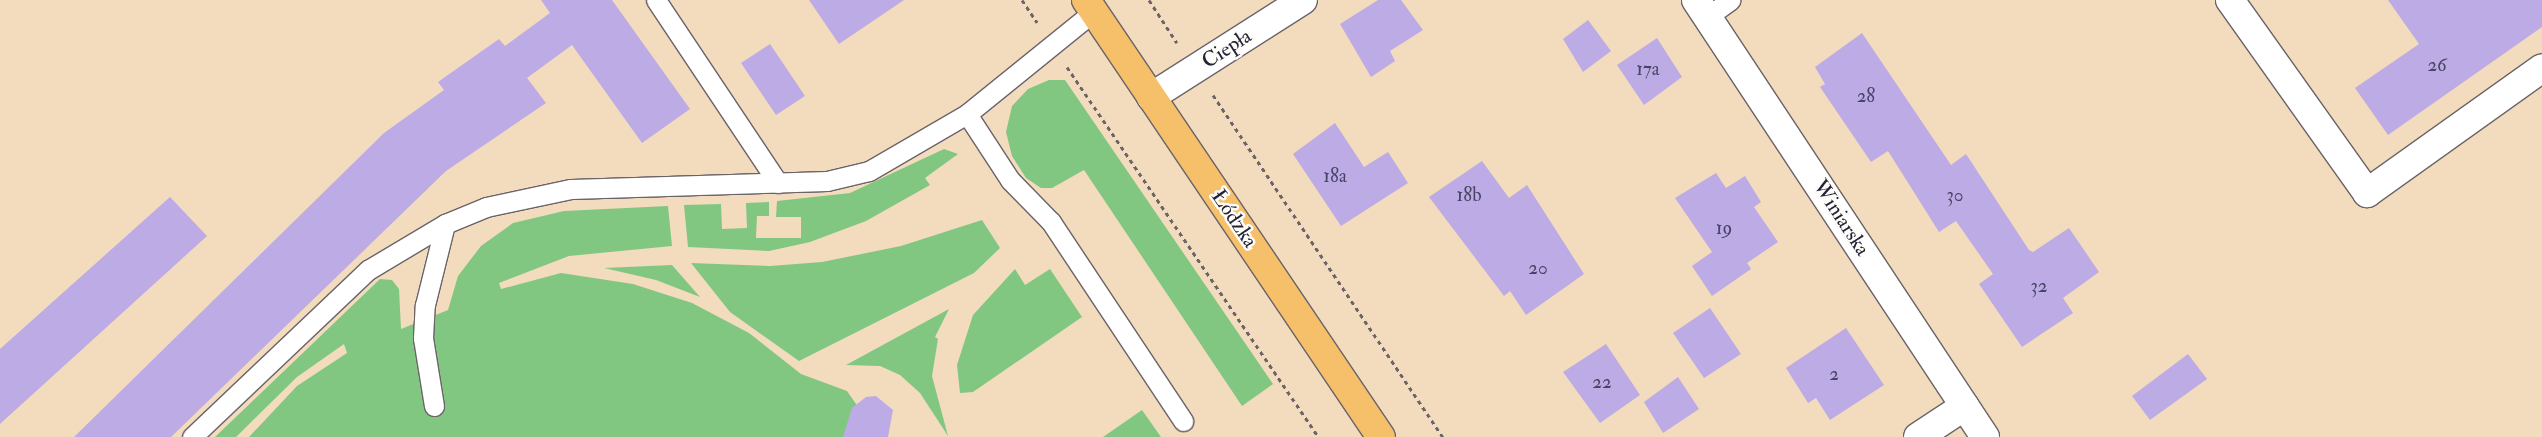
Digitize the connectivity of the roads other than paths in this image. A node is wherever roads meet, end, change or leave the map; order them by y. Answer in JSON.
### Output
{"nodes":[{"id":1,"x":656,"y":0,"type":"edge"},
{"id":2,"x":1303,"y":0,"type":"edge"},
{"id":3,"x":1730,"y":0,"type":"edge"},
{"id":4,"x":2230,"y":0,"type":"edge"},
{"id":5,"x":1090,"y":6,"type":"edge"},
{"id":6,"x":1702,"y":8,"type":"edge"},
{"id":7,"x":2542,"y":68,"type":"edge"},
{"id":8,"x":1151,"y":97,"type":"junction"},
{"id":9,"x":967,"y":114,"type":"junction"},
{"id":10,"x":778,"y":183,"type":"junction"},
{"id":11,"x":445,"y":224,"type":"junction"},
{"id":12,"x":434,"y":406,"type":"dead end"},
{"id":13,"x":1965,"y":406,"type":"junction"},
{"id":14,"x":1183,"y":421,"type":"dead end"},
{"id":15,"x":192,"y":437,"type":"edge"},
{"id":16,"x":1381,"y":437,"type":"edge"},
{"id":17,"x":1918,"y":437,"type":"edge"},
{"id":18,"x":1985,"y":437,"type":"edge"}],
"edges":[{"from":1,"to":10,"type":"lane"},
{"from":2,"to":8,"type":"street","name":"Ciepła"},
{"from":3,"to":6,"type":"lane"},
{"from":4,"to":7,"type":"street"},
{"from":5,"to":8,"type":"main road","name":"Łódzka"},
{"from":5,"to":9,"type":"lane"},
{"from":6,"to":13,"type":"street","name":"Winiarska"},
{"from":8,"to":16,"type":"main road","name":"Łódzka"},
{"from":9,"to":10,"type":"lane"},
{"from":9,"to":14,"type":"lane"},
{"from":10,"to":11,"type":"lane"},
{"from":11,"to":12,"type":"lane"},
{"from":11,"to":15,"type":"lane"},
{"from":13,"to":17,"type":"street"},
{"from":13,"to":18,"type":"street","name":"Winiarska"}]}
